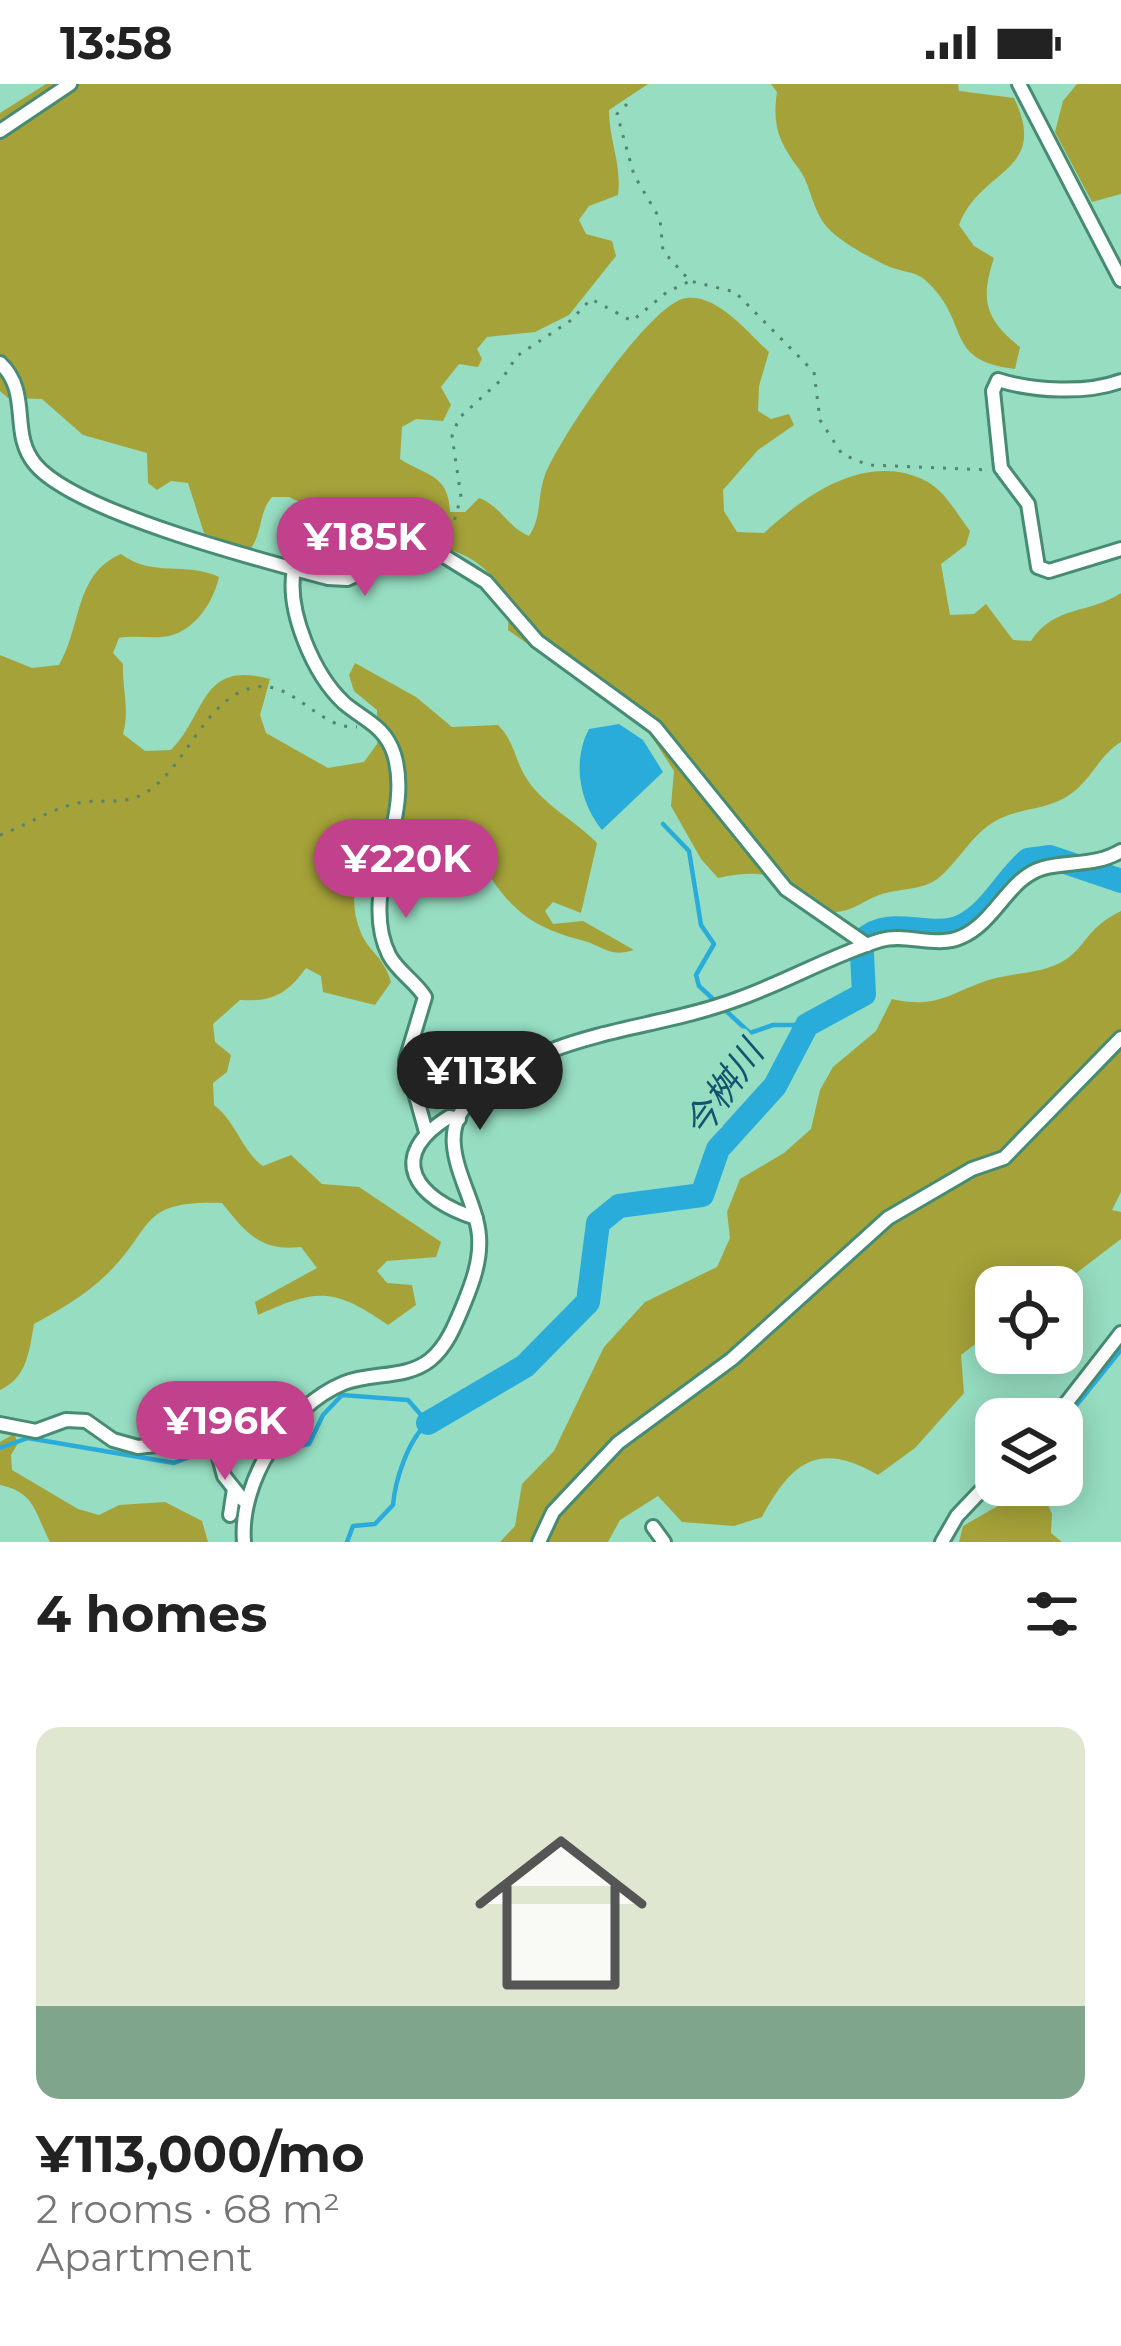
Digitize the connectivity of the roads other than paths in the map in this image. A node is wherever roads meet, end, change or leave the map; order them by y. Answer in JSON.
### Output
{"nodes":[{"id":1,"x":70,"y":84,"type":"edge"},
{"id":2,"x":1019,"y":84,"type":"edge"},
{"id":3,"x":0,"y":131,"type":"edge"},
{"id":4,"x":1121,"y":280,"type":"edge"},
{"id":5,"x":0,"y":364,"type":"edge"},
{"id":6,"x":1121,"y":381,"type":"edge"},
{"id":7,"x":1121,"y":549,"type":"edge"},
{"id":8,"x":294,"y":569,"type":"junction"},
{"id":9,"x":1121,"y":850,"type":"edge"},
{"id":10,"x":867,"y":945,"type":"junction"},
{"id":11,"x":1121,"y":1038,"type":"edge"},
{"id":12,"x":459,"y":1120,"type":"junction"},
{"id":13,"x":426,"y":1132,"type":"junction"},
{"id":14,"x":476,"y":1218,"type":"junction"},
{"id":15,"x":1121,"y":1334,"type":"edge"},
{"id":16,"x":1071,"y":1398,"type":"edge"},
{"id":17,"x":0,"y":1424,"type":"edge"},
{"id":18,"x":214,"y":1439,"type":"junction"},
{"id":19,"x":278,"y":1442,"type":"junction"},
{"id":20,"x":239,"y":1494,"type":"junction"},
{"id":21,"x":975,"y":1497,"type":"edge"},
{"id":22,"x":230,"y":1515,"type":"dead end"},
{"id":23,"x":652,"y":1527,"type":"dead end"},
{"id":24,"x":244,"y":1542,"type":"edge"},
{"id":25,"x":539,"y":1542,"type":"edge"},
{"id":26,"x":664,"y":1542,"type":"edge"},
{"id":27,"x":943,"y":1542,"type":"edge"}],
"edges":[{"from":1,"to":3,"type":"street"},
{"from":2,"to":4,"type":"street"},
{"from":5,"to":8,"type":"street"},
{"from":6,"to":7,"type":"street"},
{"from":8,"to":10,"type":"street"},
{"from":8,"to":13,"type":"street"},
{"from":9,"to":10,"type":"street"},
{"from":10,"to":12,"type":"street"},
{"from":11,"to":25,"type":"street"},
{"from":12,"to":13,"type":"street"},
{"from":12,"to":14,"type":"street"},
{"from":13,"to":14,"type":"street"},
{"from":14,"to":19,"type":"street"},
{"from":15,"to":16,"type":"street"},
{"from":17,"to":18,"type":"street"},
{"from":18,"to":19,"type":"street"},
{"from":18,"to":20,"type":"street"},
{"from":19,"to":20,"type":"street"},
{"from":20,"to":22,"type":"street"},
{"from":20,"to":24,"type":"street"},
{"from":21,"to":27,"type":"street"},
{"from":23,"to":26,"type":"street"}]}
